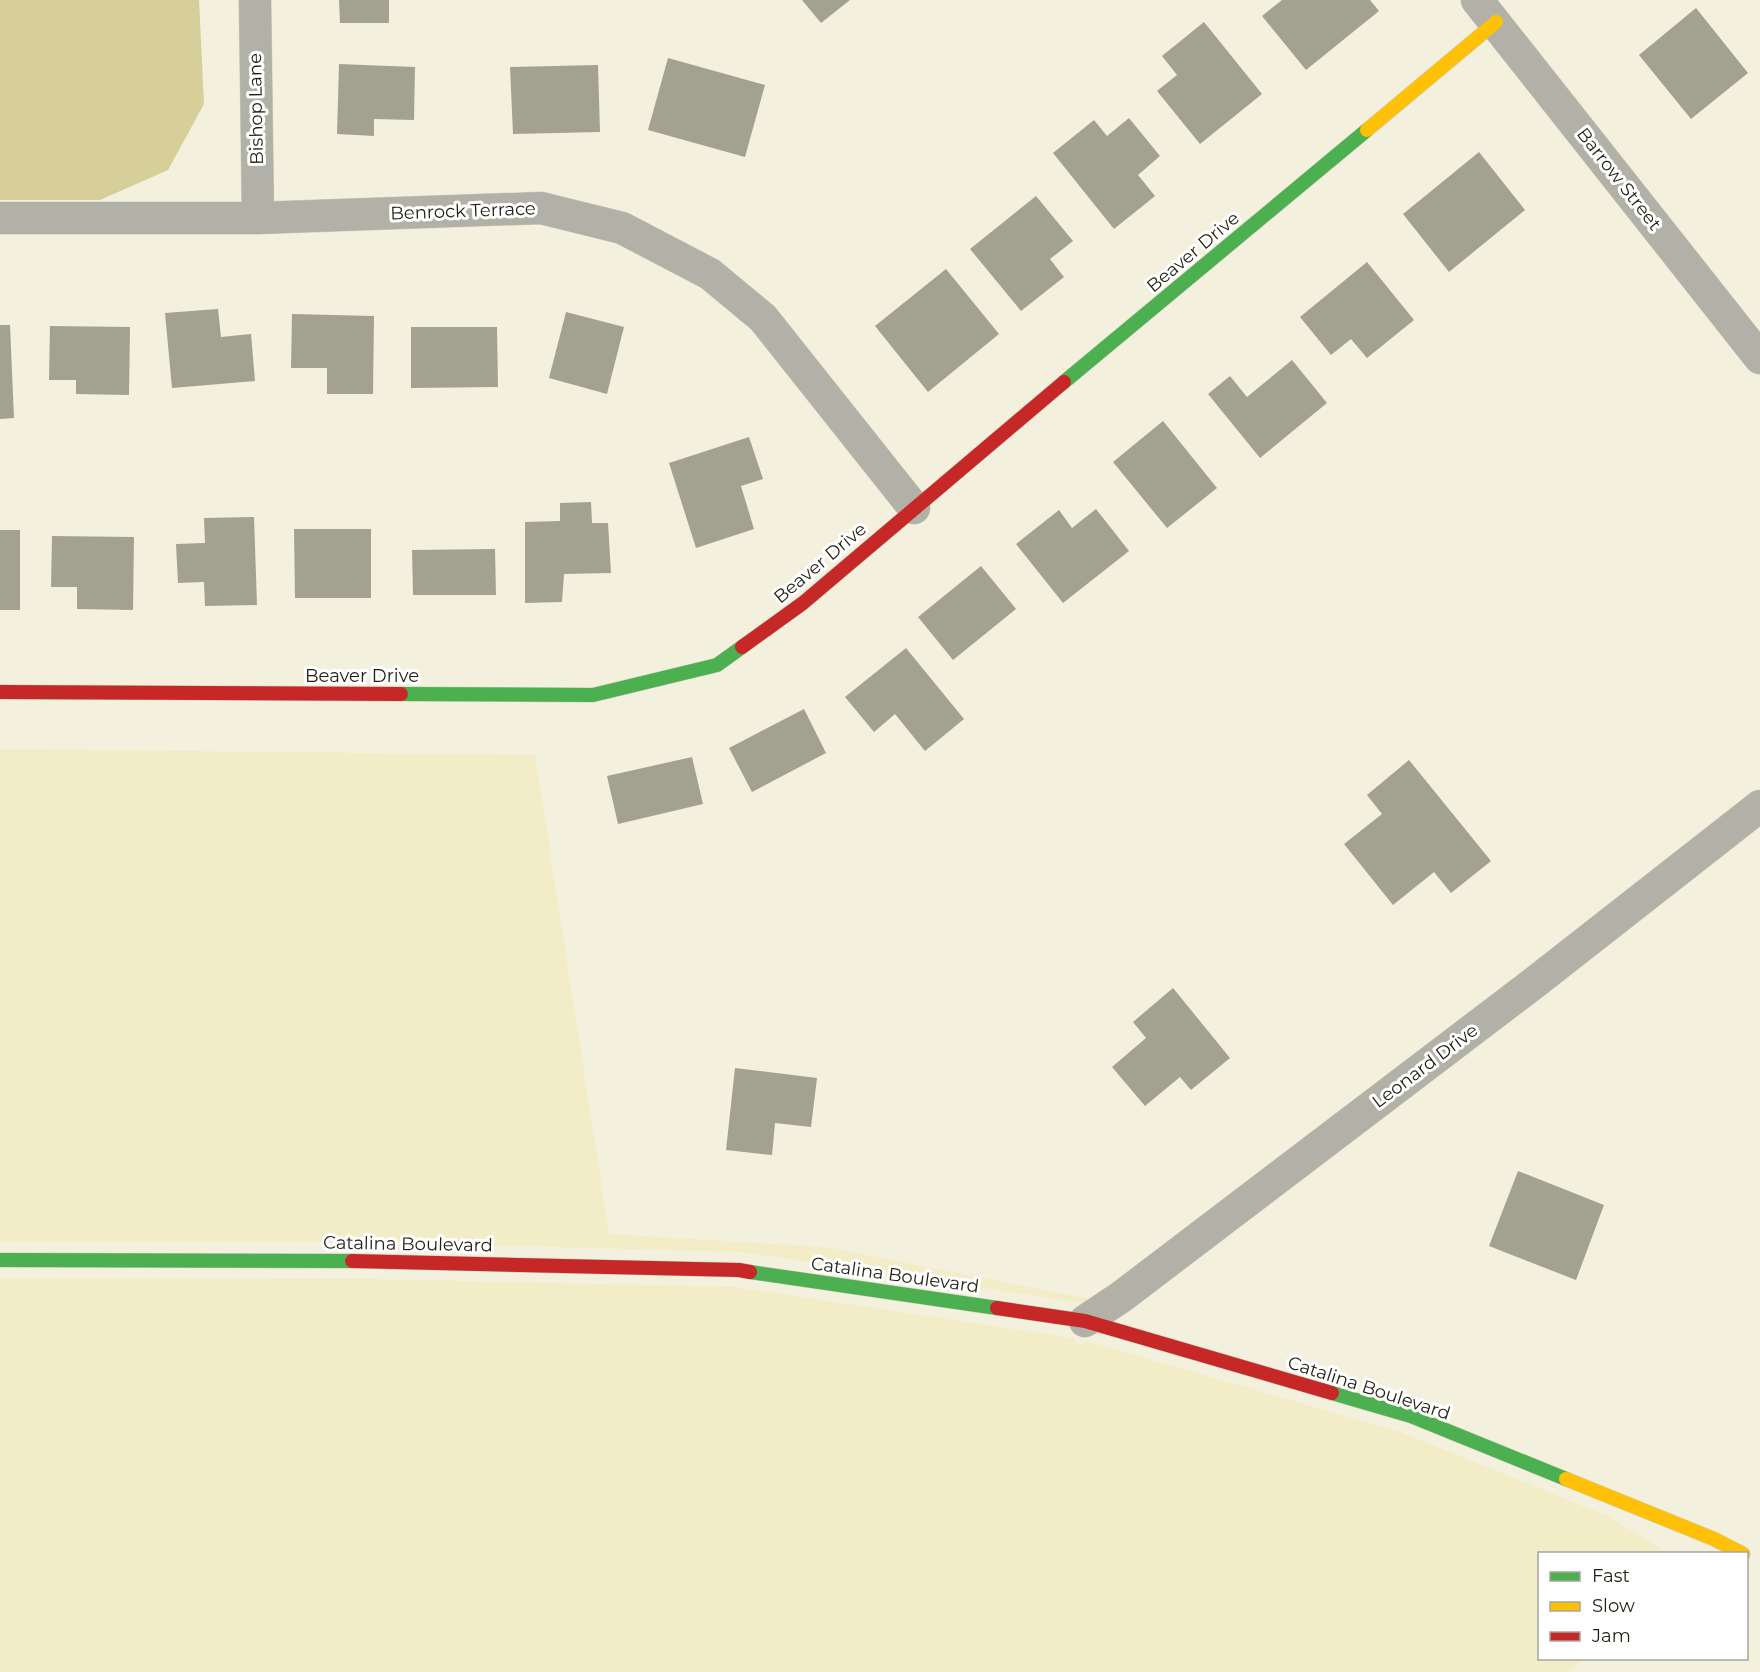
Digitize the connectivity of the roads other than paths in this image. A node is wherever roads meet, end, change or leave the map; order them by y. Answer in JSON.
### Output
{"nodes":[{"id":1,"x":255,"y":0,"type":"edge"},
{"id":2,"x":1487,"y":11,"type":"edge"},
{"id":3,"x":0,"y":218,"type":"edge"},
{"id":4,"x":258,"y":218,"type":"junction"},
{"id":5,"x":1760,"y":358,"type":"edge"},
{"id":6,"x":914,"y":508,"type":"junction"},
{"id":7,"x":0,"y":692,"type":"edge"},
{"id":8,"x":1760,"y":806,"type":"edge"},
{"id":9,"x":0,"y":1260,"type":"edge"},
{"id":10,"x":1085,"y":1321,"type":"junction"},
{"id":11,"x":1740,"y":1552,"type":"edge"}],
"edges":[{"from":1,"to":4,"type":"street","name":"Bishop Lane"},
{"from":2,"to":5,"type":"street","name":"Barrow Street"},
{"from":2,"to":6,"type":"street","name":"Beaver Drive"},
{"from":3,"to":4,"type":"street","name":"Benrock Terrace"},
{"from":4,"to":6,"type":"street","name":"Benrock Terrace"},
{"from":6,"to":7,"type":"street","name":"Beaver Drive"},
{"from":8,"to":10,"type":"street","name":"Leonard Drive"},
{"from":9,"to":10,"type":"street","name":"Catalina Boulevard"},
{"from":10,"to":11,"type":"street","name":"Catalina Boulevard"}]}
